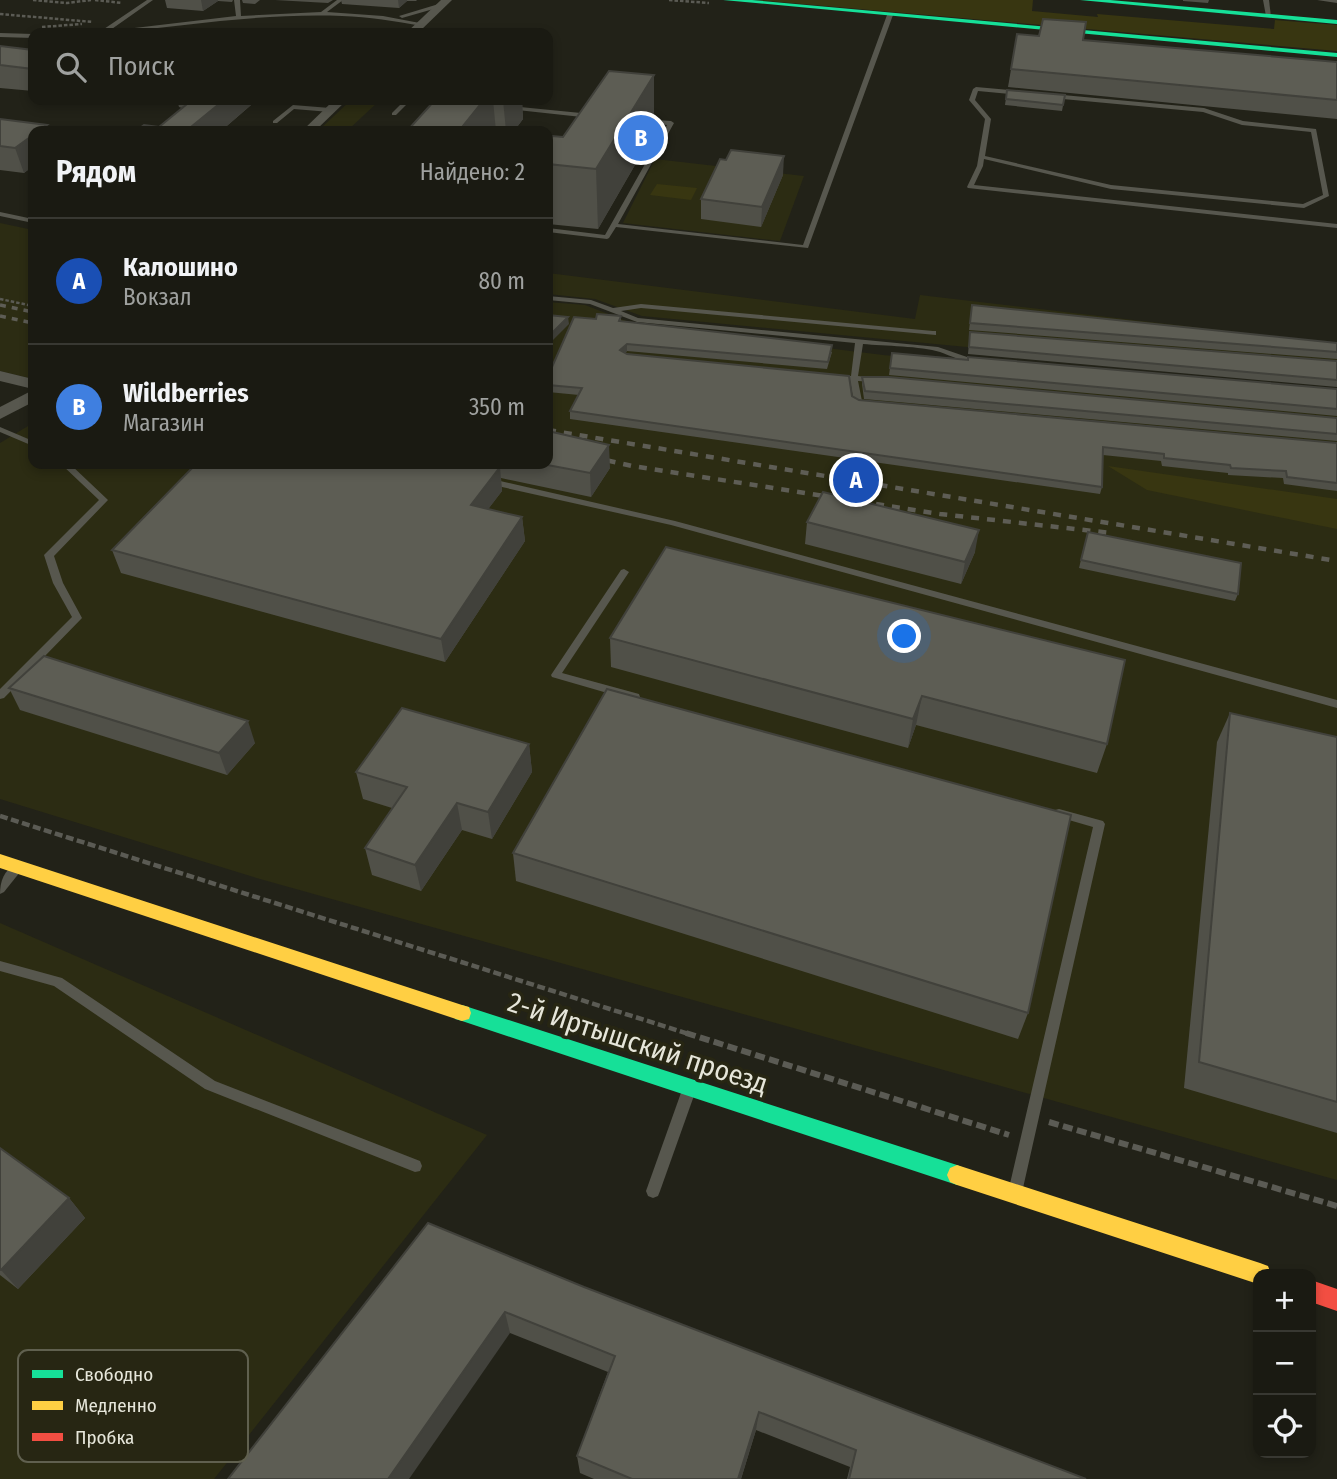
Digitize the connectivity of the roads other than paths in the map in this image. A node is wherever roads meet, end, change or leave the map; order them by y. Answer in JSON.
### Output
{"nodes":[{"id":1,"x":150,"y":0,"type":"edge"},
{"id":2,"x":237,"y":0,"type":"edge"},
{"id":3,"x":340,"y":0,"type":"edge"},
{"id":4,"x":727,"y":0,"type":"edge"},
{"id":5,"x":1084,"y":0,"type":"edge"},
{"id":6,"x":1320,"y":0,"type":"edge"},
{"id":7,"x":1337,"y":1,"type":"edge"},
{"id":8,"x":444,"y":3,"type":"edge"},
{"id":9,"x":1144,"y":3,"type":"edge"},
{"id":10,"x":245,"y":5,"type":"dead end"},
{"id":11,"x":237,"y":8,"type":"junction"},
{"id":12,"x":1268,"y":10,"type":"edge"},
{"id":13,"x":321,"y":15,"type":"junction"},
{"id":14,"x":890,"y":15,"type":"junction"},
{"id":15,"x":239,"y":18,"type":"junction"},
{"id":16,"x":392,"y":18,"type":"junction"},
{"id":17,"x":1337,"y":22,"type":"edge"},
{"id":18,"x":422,"y":24,"type":"junction"},
{"id":19,"x":108,"y":28,"type":"edge"},
{"id":20,"x":147,"y":28,"type":"edge"},
{"id":21,"x":418,"y":28,"type":"edge"},
{"id":22,"x":0,"y":35,"type":"edge"},
{"id":23,"x":28,"y":36,"type":"edge"},
{"id":24,"x":1337,"y":55,"type":"edge"},
{"id":25,"x":1030,"y":94,"type":"edge"},
{"id":26,"x":1043,"y":95,"type":"edge"},
{"id":27,"x":336,"y":105,"type":"edge"},
{"id":28,"x":403,"y":105,"type":"edge"},
{"id":29,"x":445,"y":105,"type":"edge"},
{"id":30,"x":501,"y":107,"type":"dead end"},
{"id":31,"x":330,"y":110,"type":"junction"},
{"id":32,"x":438,"y":113,"type":"edge"},
{"id":33,"x":394,"y":114,"type":"dead end"},
{"id":34,"x":595,"y":116,"type":"edge"},
{"id":35,"x":635,"y":120,"type":"edge"},
{"id":36,"x":275,"y":122,"type":"dead end"},
{"id":37,"x":313,"y":126,"type":"edge"},
{"id":38,"x":982,"y":158,"type":"junction"},
{"id":39,"x":0,"y":214,"type":"edge"},
{"id":40,"x":28,"y":219,"type":"edge"},
{"id":41,"x":613,"y":225,"type":"junction"},
{"id":42,"x":1337,"y":226,"type":"edge"},
{"id":43,"x":553,"y":231,"type":"edge"},
{"id":44,"x":553,"y":298,"type":"edge"},
{"id":45,"x":614,"y":311,"type":"junction"},
{"id":46,"x":933,"y":333,"type":"dead end"},
{"id":47,"x":859,"y":342,"type":"junction"},
{"id":48,"x":993,"y":361,"type":"edge"},
{"id":49,"x":0,"y":376,"type":"edge"},
{"id":50,"x":827,"y":376,"type":"edge"},
{"id":51,"x":854,"y":379,"type":"junction"},
{"id":52,"x":881,"y":381,"type":"edge"},
{"id":53,"x":28,"y":383,"type":"edge"},
{"id":54,"x":28,"y":398,"type":"edge"},
{"id":55,"x":872,"y":405,"type":"edge"},
{"id":56,"x":0,"y":414,"type":"edge"},
{"id":57,"x":0,"y":429,"type":"edge"},
{"id":58,"x":28,"y":442,"type":"edge"},
{"id":59,"x":70,"y":469,"type":"edge"},
{"id":60,"x":475,"y":479,"type":"edge"},
{"id":61,"x":624,"y":572,"type":"dead end"},
{"id":62,"x":0,"y":695,"type":"edge"},
{"id":63,"x":649,"y":701,"type":"edge"},
{"id":64,"x":1337,"y":704,"type":"edge"},
{"id":65,"x":1046,"y":810,"type":"edge"},
{"id":66,"x":0,"y":860,"type":"edge"},
{"id":67,"x":18,"y":866,"type":"junction"},
{"id":68,"x":0,"y":889,"type":"edge"},
{"id":69,"x":0,"y":966,"type":"edge"},
{"id":70,"x":690,"y":1087,"type":"junction"},
{"id":71,"x":415,"y":1166,"type":"dead end"},
{"id":72,"x":653,"y":1191,"type":"dead end"},
{"id":73,"x":1015,"y":1194,"type":"junction"},
{"id":74,"x":1253,"y":1272,"type":"edge"},
{"id":75,"x":1316,"y":1293,"type":"edge"},
{"id":76,"x":1337,"y":1300,"type":"edge"}],
"edges":[{"from":1,"to":19,"type":"lane"},
{"from":2,"to":11,"type":"lane"},
{"from":3,"to":13,"type":"lane"},
{"from":4,"to":14,"type":"main road"},
{"from":5,"to":9,"type":"main road"},
{"from":6,"to":7,"type":"lane"},
{"from":8,"to":16,"type":"lane"},
{"from":8,"to":18,"type":"street"},
{"from":9,"to":12,"type":"main road"},
{"from":10,"to":11,"type":"lane"},
{"from":11,"to":15,"type":"lane"},
{"from":12,"to":17,"type":"main road"},
{"from":13,"to":15,"type":"lane"},
{"from":13,"to":16,"type":"lane"},
{"from":14,"to":24,"type":"main road"},
{"from":14,"to":41,"type":"lane"},
{"from":15,"to":20,"type":"lane"},
{"from":16,"to":18,"type":"lane"},
{"from":18,"to":21,"type":"street"},
{"from":22,"to":23,"type":"lane"},
{"from":25,"to":38,"type":"lane"},
{"from":26,"to":38,"type":"lane"},
{"from":27,"to":31,"type":"street"},
{"from":28,"to":33,"type":"lane"},
{"from":29,"to":32,"type":"lane"},
{"from":30,"to":34,"type":"lane"},
{"from":31,"to":36,"type":"lane"},
{"from":31,"to":37,"type":"street"},
{"from":35,"to":41,"type":"lane"},
{"from":38,"to":42,"type":"lane"},
{"from":39,"to":40,"type":"lane"},
{"from":41,"to":43,"type":"lane"},
{"from":44,"to":45,"type":"lane"},
{"from":45,"to":46,"type":"lane"},
{"from":45,"to":47,"type":"lane"},
{"from":47,"to":48,"type":"lane"},
{"from":47,"to":51,"type":"lane"},
{"from":49,"to":53,"type":"street"},
{"from":50,"to":51,"type":"lane"},
{"from":51,"to":52,"type":"lane"},
{"from":51,"to":55,"type":"lane"},
{"from":54,"to":56,"type":"street"},
{"from":57,"to":58,"type":"lane"},
{"from":59,"to":62,"type":"lane"},
{"from":60,"to":64,"type":"lane"},
{"from":61,"to":63,"type":"lane"},
{"from":65,"to":73,"type":"lane"},
{"from":66,"to":67,"type":"main road","name":"2-й Иртышский проезд"},
{"from":67,"to":68,"type":"lane"},
{"from":67,"to":70,"type":"main road","name":"2-й Иртышский проезд"},
{"from":69,"to":71,"type":"lane"},
{"from":70,"to":72,"type":"lane"},
{"from":70,"to":73,"type":"main road","name":"2-й Иртышский проезд"},
{"from":73,"to":74,"type":"main road","name":"2-й Иртышский проезд"},
{"from":75,"to":76,"type":"main road"}]}
